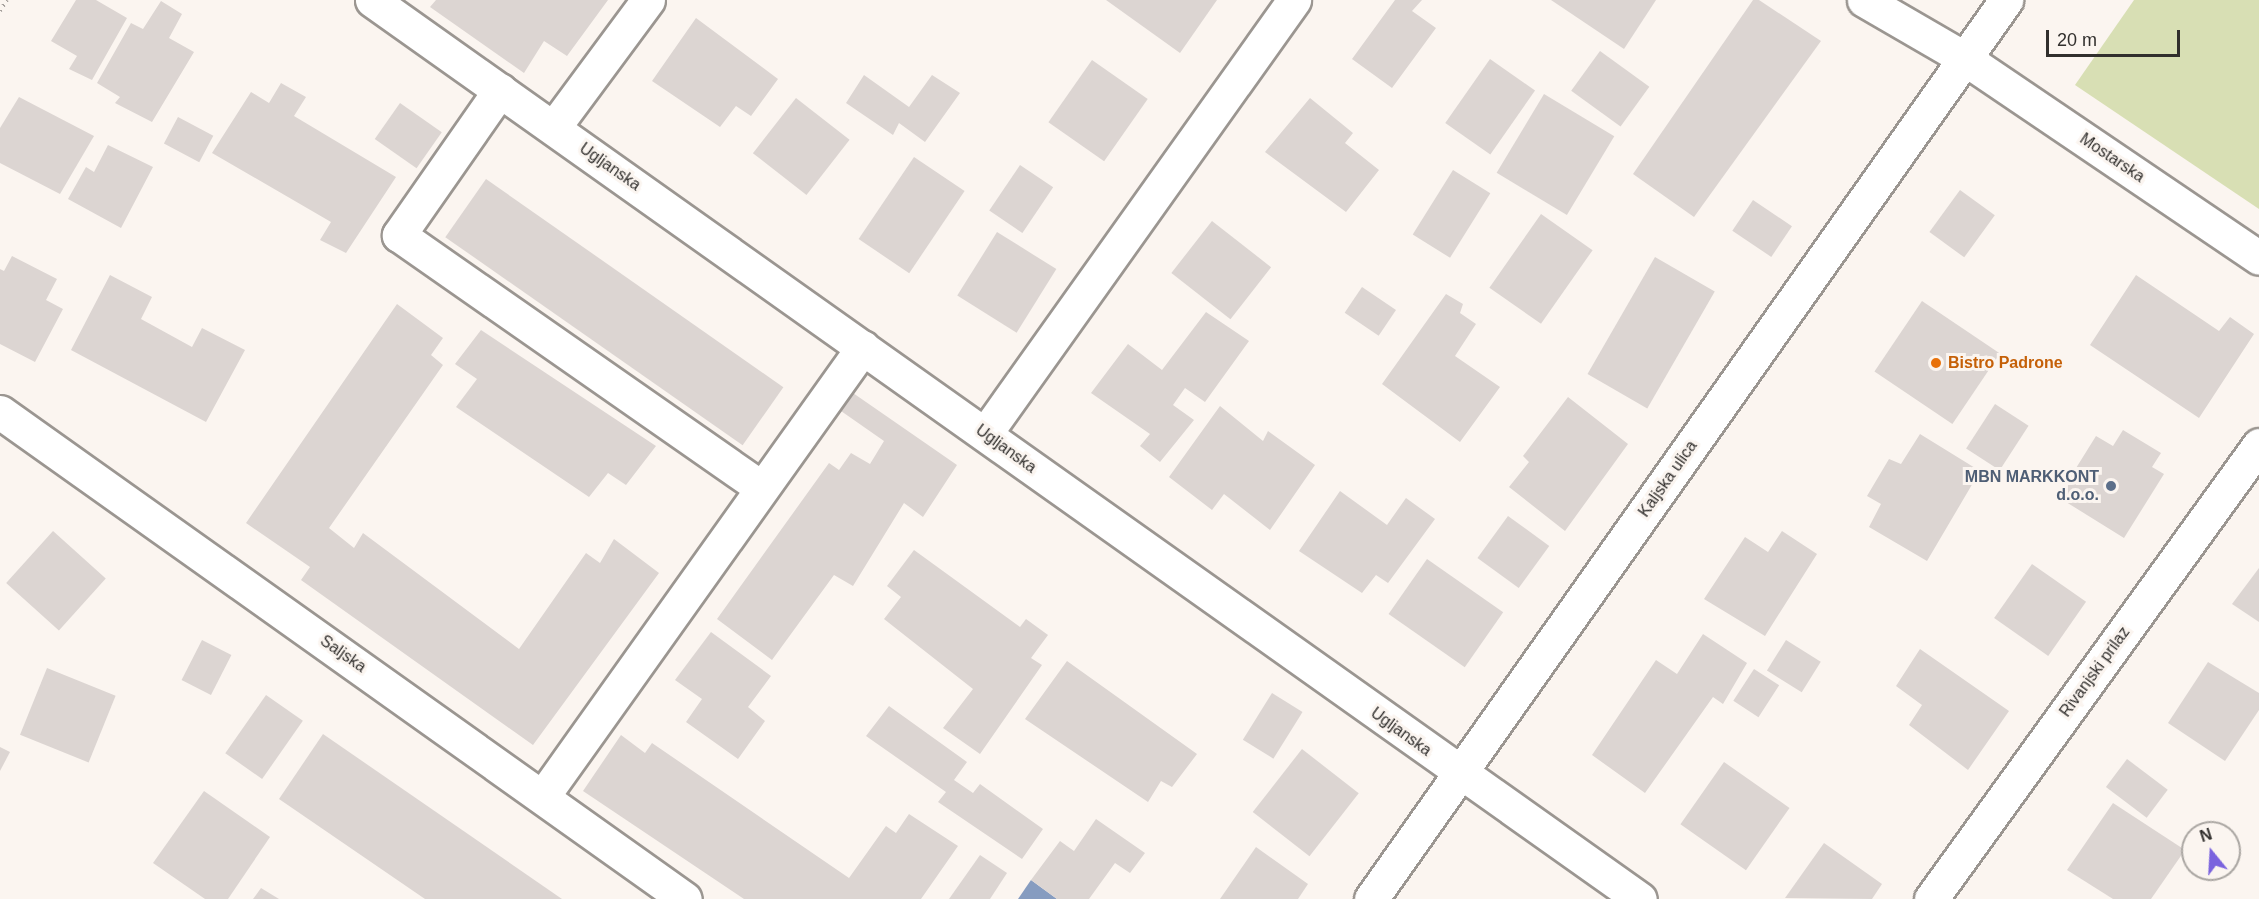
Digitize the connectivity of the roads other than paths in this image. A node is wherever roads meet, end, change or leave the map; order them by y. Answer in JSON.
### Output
{"nodes":[{"id":1,"x":372,"y":0,"type":"edge"},
{"id":2,"x":648,"y":0,"type":"edge"},
{"id":3,"x":1294,"y":0,"type":"edge"},
{"id":4,"x":1864,"y":0,"type":"edge"},
{"id":5,"x":2006,"y":0,"type":"edge"},
{"id":6,"x":1964,"y":58,"type":"junction"},
{"id":7,"x":500,"y":90,"type":"junction"},
{"id":8,"x":554,"y":127,"type":"junction"},
{"id":9,"x":2259,"y":258,"type":"edge"},
{"id":10,"x":863,"y":347,"type":"junction"},
{"id":11,"x":0,"y":412,"type":"edge"},
{"id":12,"x":985,"y":434,"type":"junction"},
{"id":13,"x":2259,"y":445,"type":"edge"},
{"id":14,"x":762,"y":488,"type":"junction"},
{"id":15,"x":1460,"y":774,"type":"junction"},
{"id":16,"x":543,"y":796,"type":"junction"},
{"id":17,"x":665,"y":893,"type":"edge"},
{"id":18,"x":1371,"y":899,"type":"edge"},
{"id":19,"x":1640,"y":899,"type":"edge"},
{"id":20,"x":1931,"y":899,"type":"edge"}],
"edges":[{"from":1,"to":7,"type":"street","name":"Ugljanska"},
{"from":2,"to":8,"type":"street"},
{"from":3,"to":12,"type":"street"},
{"from":4,"to":6,"type":"street","name":"Mostarska"},
{"from":5,"to":6,"type":"street","name":"Kaljska ulica"},
{"from":6,"to":9,"type":"street","name":"Mostarska"},
{"from":6,"to":15,"type":"street","name":"Kaljska ulica"},
{"from":7,"to":8,"type":"street","name":"Ugljanska"},
{"from":7,"to":14,"type":"street"},
{"from":8,"to":10,"type":"street","name":"Ugljanska"},
{"from":10,"to":12,"type":"street","name":"Ugljanska"},
{"from":10,"to":14,"type":"street"},
{"from":11,"to":16,"type":"street","name":"Saljska"},
{"from":12,"to":15,"type":"street","name":"Ugljanska"},
{"from":13,"to":20,"type":"street","name":"Rivanjski prilaz"},
{"from":14,"to":16,"type":"street"},
{"from":15,"to":18,"type":"street","name":"Kaljska ulica"},
{"from":15,"to":19,"type":"street","name":"Ugljanska"},
{"from":16,"to":17,"type":"street","name":"Saljska"}]}
